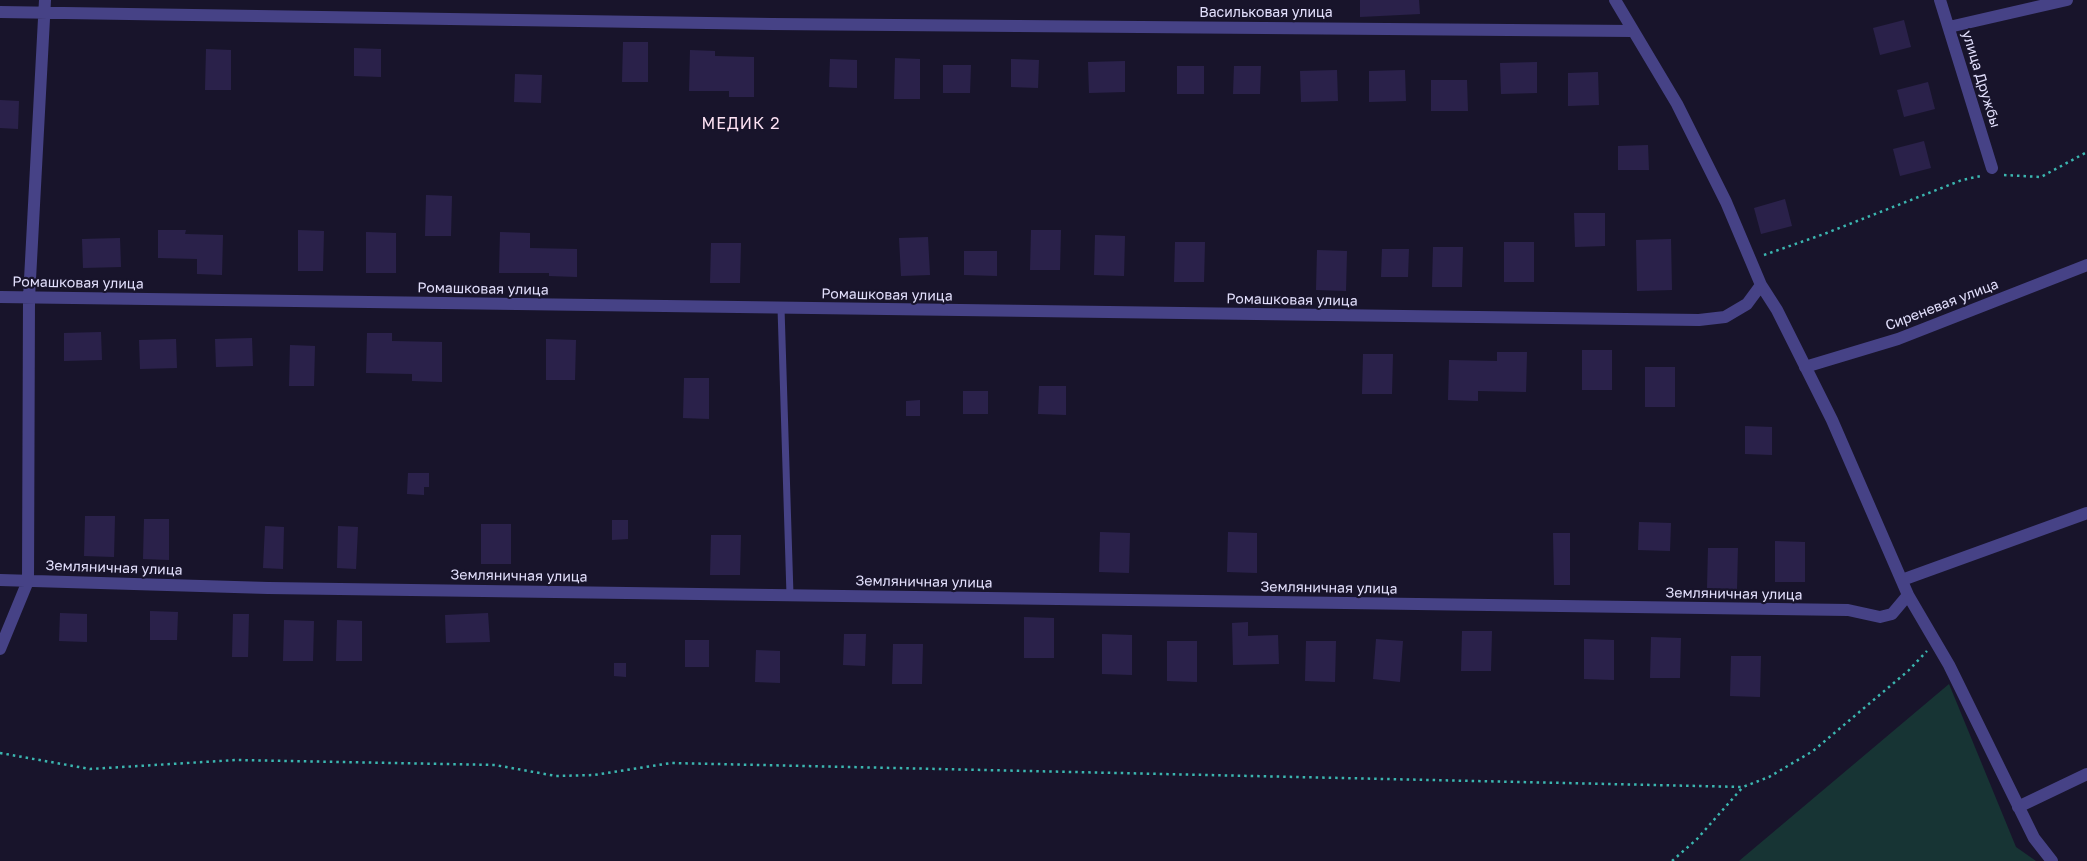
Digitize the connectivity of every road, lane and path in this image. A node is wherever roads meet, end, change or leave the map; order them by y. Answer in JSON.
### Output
{"nodes":[{"id":1,"x":1615,"y":0,"type":"edge"},
{"id":2,"x":1940,"y":0,"type":"edge"},
{"id":3,"x":2067,"y":0,"type":"edge"},
{"id":4,"x":45,"y":6,"type":"edge"},
{"id":5,"x":0,"y":12,"type":"edge"},
{"id":6,"x":1949,"y":28,"type":"junction"},
{"id":7,"x":1632,"y":31,"type":"junction"},
{"id":8,"x":2087,"y":152,"type":"edge"},
{"id":9,"x":1992,"y":168,"type":"junction"},
{"id":10,"x":1750,"y":259,"type":"junction"},
{"id":11,"x":2087,"y":265,"type":"edge"},
{"id":12,"x":1762,"y":285,"type":"junction"},
{"id":13,"x":0,"y":297,"type":"edge"},
{"id":14,"x":29,"y":298,"type":"junction"},
{"id":15,"x":780,"y":308,"type":"junction"},
{"id":16,"x":1805,"y":367,"type":"junction"},
{"id":17,"x":2087,"y":514,"type":"edge"},
{"id":18,"x":0,"y":580,"type":"edge"},
{"id":19,"x":28,"y":580,"type":"junction"},
{"id":20,"x":1902,"y":580,"type":"junction"},
{"id":21,"x":790,"y":595,"type":"junction"},
{"id":22,"x":1908,"y":595,"type":"junction"},
{"id":23,"x":1934,"y":643,"type":"junction"},
{"id":24,"x":0,"y":649,"type":"edge"},
{"id":25,"x":0,"y":753,"type":"edge"},
{"id":26,"x":2087,"y":774,"type":"edge"},
{"id":27,"x":1743,"y":786,"type":"junction"},
{"id":28,"x":2018,"y":807,"type":"junction"},
{"id":29,"x":1672,"y":861,"type":"edge"},
{"id":30,"x":2052,"y":861,"type":"edge"}],
"edges":[{"from":1,"to":7,"type":"street"},
{"from":2,"to":6,"type":"street","name":"улица Дружбы"},
{"from":3,"to":6,"type":"street"},
{"from":4,"to":5,"type":"street","name":"Васильковая улица"},
{"from":4,"to":7,"type":"street","name":"Васильковая улица"},
{"from":4,"to":14,"type":"street"},
{"from":6,"to":9,"type":"street","name":"улица Дружбы"},
{"from":7,"to":10,"type":"street"},
{"from":8,"to":9,"type":"path"},
{"from":9,"to":10,"type":"path"},
{"from":10,"to":12,"type":"street"},
{"from":11,"to":16,"type":"street","name":"Сиреневая улица"},
{"from":12,"to":15,"type":"street","name":"Ромашковая улица"},
{"from":12,"to":16,"type":"street"},
{"from":13,"to":14,"type":"street","name":"Ромашковая улица"},
{"from":14,"to":15,"type":"street","name":"Ромашковая улица"},
{"from":14,"to":19,"type":"street"},
{"from":15,"to":21,"type":"lane"},
{"from":16,"to":20,"type":"street"},
{"from":17,"to":20,"type":"street"},
{"from":18,"to":19,"type":"street","name":"Земляничная улица"},
{"from":19,"to":21,"type":"street","name":"Земляничная улица"},
{"from":19,"to":24,"type":"street"},
{"from":20,"to":22,"type":"street"},
{"from":21,"to":22,"type":"street","name":"Земляничная улица"},
{"from":22,"to":23,"type":"street"},
{"from":23,"to":27,"type":"path"},
{"from":23,"to":28,"type":"street"},
{"from":25,"to":27,"type":"path"},
{"from":26,"to":28,"type":"street"},
{"from":27,"to":29,"type":"path"},
{"from":28,"to":30,"type":"street"}]}
